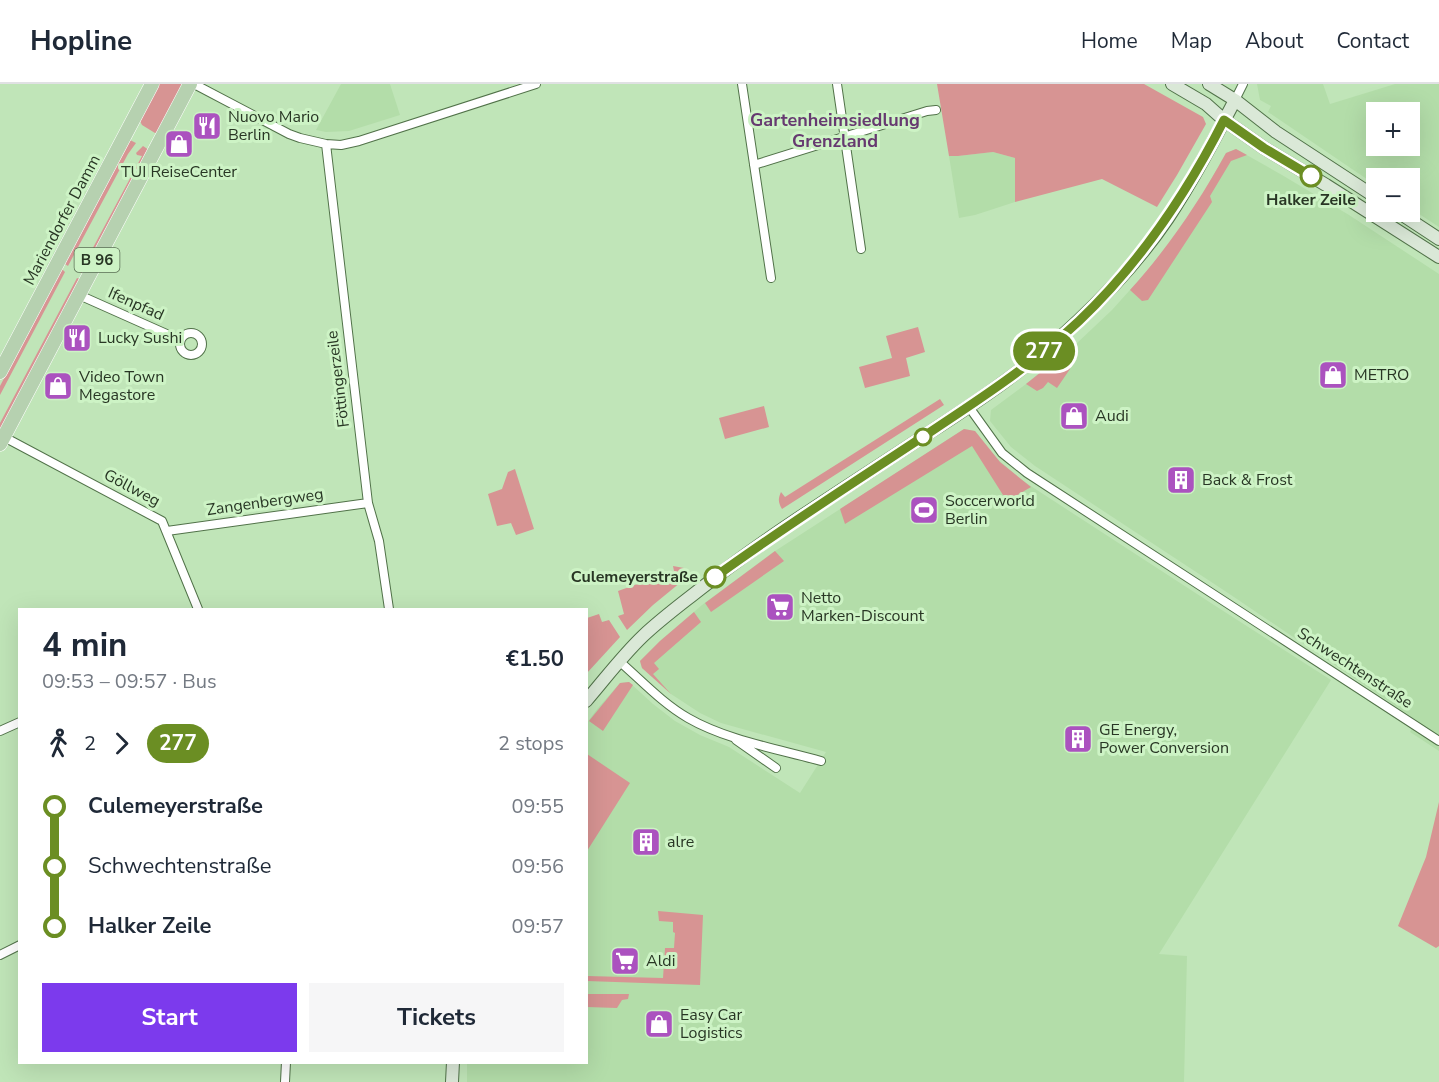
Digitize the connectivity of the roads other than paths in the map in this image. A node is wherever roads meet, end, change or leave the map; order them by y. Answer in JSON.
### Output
{"nodes":[{"id":1,"x":153,"y":84,"type":"edge"},
{"id":2,"x":192,"y":84,"type":"edge"},
{"id":3,"x":536,"y":84,"type":"edge"},
{"id":4,"x":742,"y":84,"type":"edge"},
{"id":5,"x":837,"y":84,"type":"edge"},
{"id":6,"x":1172,"y":84,"type":"edge"},
{"id":7,"x":1209,"y":84,"type":"edge"},
{"id":8,"x":1243,"y":84,"type":"edge"},
{"id":9,"x":1234,"y":100,"type":"junction"},
{"id":10,"x":936,"y":110,"type":"dead end"},
{"id":11,"x":1224,"y":120,"type":"junction"},
{"id":12,"x":845,"y":138,"type":"junction"},
{"id":13,"x":326,"y":144,"type":"junction"},
{"id":14,"x":754,"y":165,"type":"junction"},
{"id":15,"x":1366,"y":191,"type":"edge"},
{"id":16,"x":1413,"y":222,"type":"edge"},
{"id":17,"x":1439,"y":239,"type":"edge"},
{"id":18,"x":861,"y":249,"type":"dead end"},
{"id":19,"x":1439,"y":257,"type":"edge"},
{"id":20,"x":771,"y":278,"type":"dead end"},
{"id":21,"x":79,"y":295,"type":"junction"},
{"id":22,"x":180,"y":340,"type":"dead end"},
{"id":23,"x":0,"y":372,"type":"edge"},
{"id":24,"x":969,"y":407,"type":"junction"},
{"id":25,"x":2,"y":440,"type":"edge"},
{"id":26,"x":368,"y":503,"type":"junction"},
{"id":27,"x":167,"y":531,"type":"junction"},
{"id":28,"x":198,"y":608,"type":"edge"},
{"id":29,"x":389,"y":608,"type":"edge"},
{"id":30,"x":620,"y":661,"type":"junction"},
{"id":31,"x":588,"y":699,"type":"edge"},
{"id":32,"x":18,"y":723,"type":"edge"},
{"id":33,"x":0,"y":731,"type":"edge"},
{"id":34,"x":730,"y":736,"type":"junction"},
{"id":35,"x":1439,"y":741,"type":"edge"},
{"id":36,"x":821,"y":761,"type":"dead end"},
{"id":37,"x":776,"y":768,"type":"dead end"},
{"id":38,"x":18,"y":946,"type":"edge"},
{"id":39,"x":0,"y":955,"type":"edge"},
{"id":40,"x":286,"y":1064,"type":"edge"},
{"id":41,"x":453,"y":1064,"type":"edge"},
{"id":42,"x":285,"y":1082,"type":"edge"},
{"id":43,"x":452,"y":1082,"type":"edge"}],
"edges":[{"from":1,"to":23,"type":"main road","name":"Mariendorfer Damm","number":"B 96"},
{"from":2,"to":13,"type":"street"},
{"from":2,"to":21,"type":"main road","number":"B 96"},
{"from":3,"to":13,"type":"street"},
{"from":4,"to":14,"type":"street"},
{"from":5,"to":12,"type":"street"},
{"from":6,"to":11,"type":"street"},
{"from":7,"to":9,"type":"street"},
{"from":8,"to":9,"type":"street"},
{"from":9,"to":11,"type":"street"},
{"from":9,"to":15,"type":"street"},
{"from":10,"to":12,"type":"street"},
{"from":11,"to":19,"type":"street"},
{"from":11,"to":24,"type":"street"},
{"from":12,"to":14,"type":"street"},
{"from":12,"to":18,"type":"street"},
{"from":13,"to":26,"type":"street","name":"Föttingerzeile"},
{"from":14,"to":20,"type":"street"},
{"from":16,"to":17,"type":"street"},
{"from":21,"to":22,"type":"street","name":"Ifenpfad"},
{"from":21,"to":25,"type":"main road","number":"B 96"},
{"from":24,"to":30,"type":"street"},
{"from":24,"to":35,"type":"street","name":"Schwechtenstraße"},
{"from":25,"to":27,"type":"street","name":"Göllweg"},
{"from":26,"to":27,"type":"street","name":"Zangenbergweg"},
{"from":26,"to":29,"type":"street","name":"Föttingerzeile"},
{"from":27,"to":28,"type":"street","name":"Göllweg"},
{"from":30,"to":31,"type":"street"},
{"from":30,"to":34,"type":"street"},
{"from":32,"to":33,"type":"street"},
{"from":34,"to":36,"type":"street"},
{"from":34,"to":37,"type":"street"},
{"from":38,"to":39,"type":"street"},
{"from":40,"to":42,"type":"street"},
{"from":41,"to":43,"type":"street"}]}
